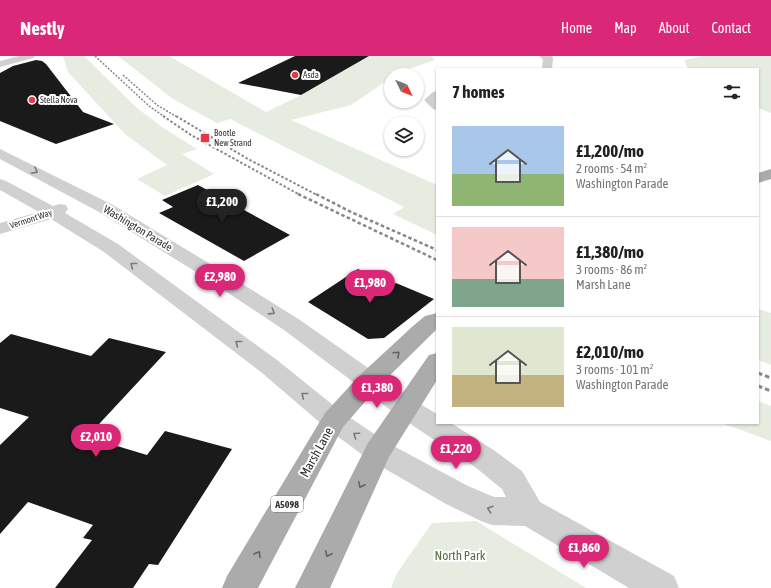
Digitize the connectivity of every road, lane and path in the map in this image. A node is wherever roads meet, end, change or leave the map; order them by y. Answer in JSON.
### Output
{"nodes":[{"id":1,"x":30,"y":56,"type":"edge"},
{"id":2,"x":544,"y":56,"type":"edge"},
{"id":3,"x":0,"y":65,"type":"edge"},
{"id":4,"x":547,"y":68,"type":"edge"},
{"id":5,"x":436,"y":95,"type":"edge"},
{"id":6,"x":436,"y":105,"type":"edge"},
{"id":7,"x":0,"y":153,"type":"edge"},
{"id":8,"x":0,"y":184,"type":"edge"},
{"id":9,"x":84,"y":197,"type":"junction"},
{"id":10,"x":53,"y":213,"type":"junction"},
{"id":11,"x":0,"y":229,"type":"edge"},
{"id":12,"x":436,"y":320,"type":"edge"},
{"id":13,"x":436,"y":363,"type":"edge"},
{"id":14,"x":369,"y":381,"type":"junction"},
{"id":15,"x":406,"y":408,"type":"junction"},
{"id":16,"x":334,"y":420,"type":"junction"},
{"id":17,"x":378,"y":451,"type":"junction"},
{"id":18,"x":528,"y":512,"type":"junction"},
{"id":19,"x":239,"y":588,"type":"edge"},
{"id":20,"x":312,"y":588,"type":"edge"},
{"id":21,"x":662,"y":588,"type":"edge"}],
"edges":[{"from":1,"to":3,"type":"street"},
{"from":2,"to":4,"type":"street"},
{"from":5,"to":6,"type":"street"},
{"from":7,"to":9,"type":"street","name":"Washington Parade","one_way":true},
{"from":8,"to":10,"type":"street"},
{"from":9,"to":10,"type":"street","name":"Vermont Way"},
{"from":9,"to":14,"type":"street","name":"Washington Parade","one_way":true},
{"from":10,"to":11,"type":"street","name":"Vermont Way"},
{"from":16,"to":10,"type":"street","one_way":true},
{"from":14,"to":12,"type":"main road","name":"Marsh Lane","number":"A5098","one_way":true},
{"from":13,"to":15,"type":"main road"},
{"from":14,"to":15,"type":"street","name":"Washington Parade"},
{"from":14,"to":16,"type":"main road","name":"Marsh Lane","number":"A5098"},
{"from":15,"to":17,"type":"main road"},
{"from":15,"to":18,"type":"street","name":"Washington Parade"},
{"from":17,"to":16,"type":"street","one_way":true},
{"from":19,"to":16,"type":"main road","name":"Marsh Lane","number":"A5098","one_way":true},
{"from":18,"to":17,"type":"street","one_way":true},
{"from":17,"to":20,"type":"main road","one_way":true},
{"from":18,"to":21,"type":"street"}]}
